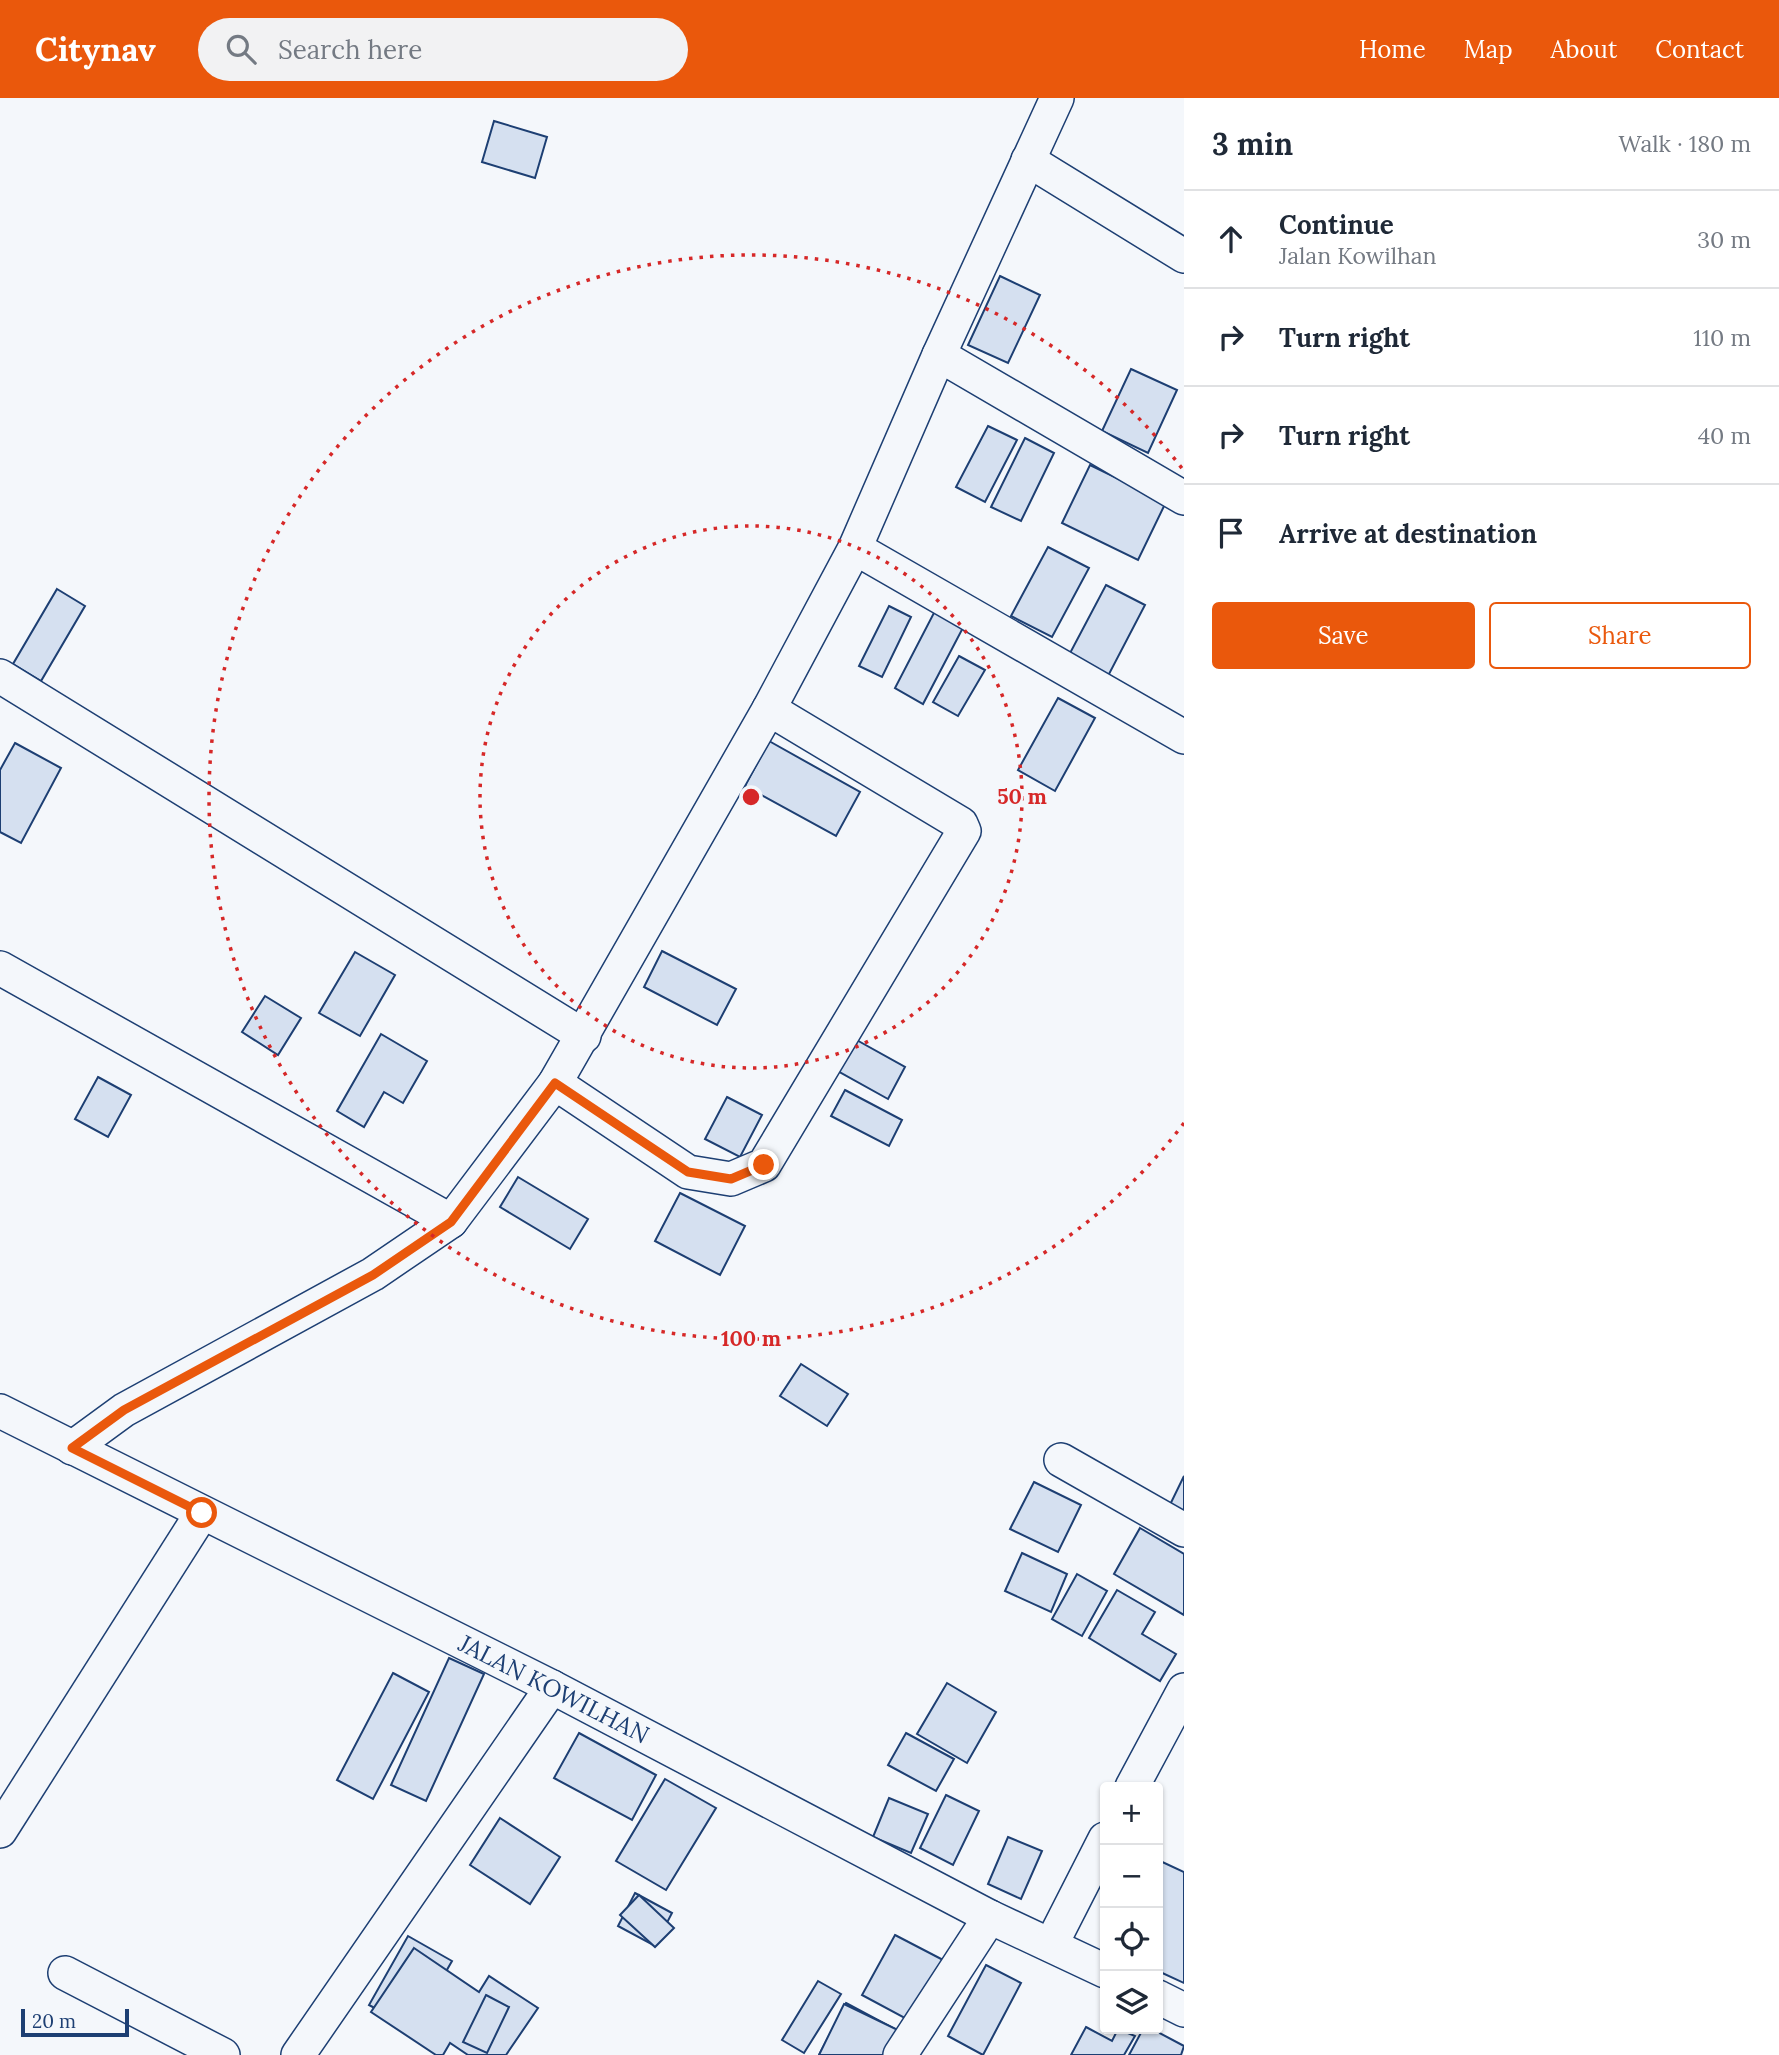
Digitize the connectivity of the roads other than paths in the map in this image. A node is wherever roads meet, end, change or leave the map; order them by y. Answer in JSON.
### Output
{"nodes":[{"id":1,"x":1057,"y":98,"type":"edge"},
{"id":2,"x":1028,"y":160,"type":"junction"},
{"id":3,"x":1184,"y":256,"type":"edge"},
{"id":4,"x":939,"y":355,"type":"junction"},
{"id":5,"x":1184,"y":498,"type":"edge"},
{"id":6,"x":855,"y":548,"type":"junction"},
{"id":7,"x":0,"y":676,"type":"edge"},
{"id":8,"x":769,"y":709,"type":"junction"},
{"id":9,"x":1184,"y":737,"type":"edge"},
{"id":10,"x":0,"y":968,"type":"edge"},
{"id":11,"x":584,"y":1036,"type":"junction"},
{"id":12,"x":555,"y":1083,"type":"junction"},
{"id":13,"x":451,"y":1222,"type":"junction"},
{"id":14,"x":0,"y":1411,"type":"edge"},
{"id":15,"x":72,"y":1448,"type":"junction"},
{"id":16,"x":1061,"y":1460,"type":"dead end"},
{"id":17,"x":202,"y":1513,"type":"junction"},
{"id":18,"x":1184,"y":1530,"type":"edge"},
{"id":19,"x":552,"y":1687,"type":"junction"},
{"id":20,"x":1184,"y":1690,"type":"edge"},
{"id":21,"x":1135,"y":1782,"type":"edge"},
{"id":22,"x":0,"y":1831,"type":"edge"},
{"id":23,"x":1102,"y":1845,"type":"edge"},
{"id":24,"x":990,"y":1917,"type":"junction"},
{"id":25,"x":1051,"y":1945,"type":"junction"},
{"id":26,"x":1100,"y":1969,"type":"edge"},
{"id":27,"x":65,"y":1973,"type":"dead end"},
{"id":28,"x":1163,"y":2000,"type":"edge"},
{"id":29,"x":1184,"y":2010,"type":"edge"},
{"id":30,"x":223,"y":2055,"type":"edge"},
{"id":31,"x":298,"y":2055,"type":"edge"},
{"id":32,"x":901,"y":2055,"type":"edge"}],
"edges":[{"from":1,"to":2,"type":"street"},
{"from":2,"to":3,"type":"street"},
{"from":2,"to":4,"type":"street"},
{"from":4,"to":5,"type":"street"},
{"from":4,"to":6,"type":"street"},
{"from":6,"to":8,"type":"street"},
{"from":6,"to":9,"type":"street"},
{"from":7,"to":11,"type":"street"},
{"from":8,"to":11,"type":"street"},
{"from":8,"to":12,"type":"street"},
{"from":10,"to":13,"type":"street"},
{"from":11,"to":12,"type":"street"},
{"from":12,"to":13,"type":"street"},
{"from":13,"to":15,"type":"street"},
{"from":14,"to":15,"type":"street","name":"JALAN KOWILHAN"},
{"from":15,"to":17,"type":"street","name":"JALAN KOWILHAN"},
{"from":16,"to":18,"type":"street"},
{"from":17,"to":19,"type":"street","name":"JALAN KOWILHAN"},
{"from":17,"to":22,"type":"street"},
{"from":19,"to":24,"type":"street","name":"JALAN KOWILHAN"},
{"from":19,"to":31,"type":"street"},
{"from":20,"to":21,"type":"street"},
{"from":23,"to":25,"type":"street"},
{"from":24,"to":25,"type":"street","name":"JALAN KOWILHAN"},
{"from":24,"to":32,"type":"street"},
{"from":25,"to":26,"type":"street","name":"JALAN KOWILHAN"},
{"from":27,"to":30,"type":"street"},
{"from":28,"to":29,"type":"street"}]}
